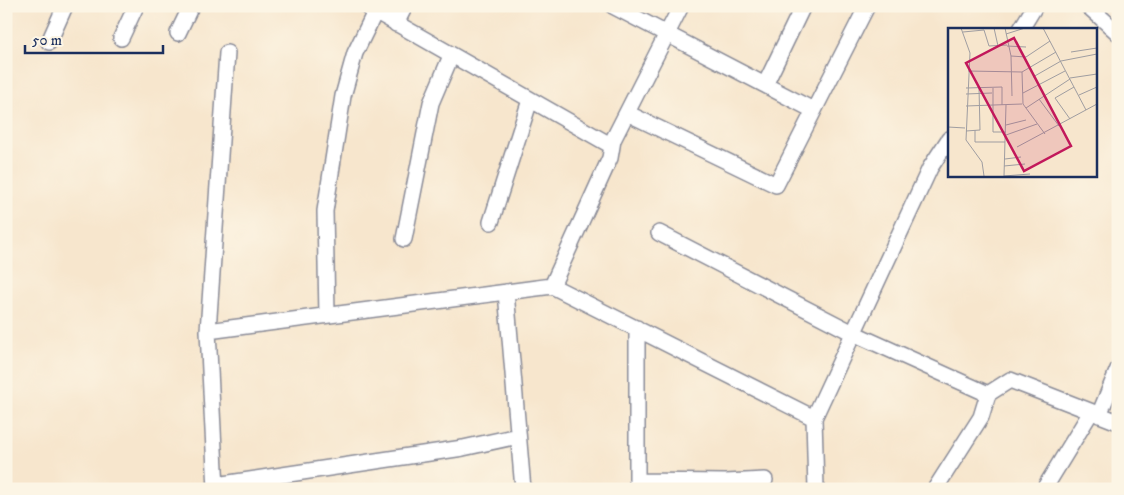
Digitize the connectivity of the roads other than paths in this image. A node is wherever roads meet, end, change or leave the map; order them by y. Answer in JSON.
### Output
{"nodes":[{"id":1,"x":64,"y":6,"type":"edge"},
{"id":2,"x":136,"y":6,"type":"edge"},
{"id":3,"x":191,"y":6,"type":"edge"},
{"id":4,"x":405,"y":6,"type":"edge"},
{"id":5,"x":613,"y":6,"type":"edge"},
{"id":6,"x":681,"y":6,"type":"edge"},
{"id":7,"x":803,"y":6,"type":"edge"},
{"id":8,"x":867,"y":6,"type":"edge"},
{"id":9,"x":1035,"y":6,"type":"edge"},
{"id":10,"x":1088,"y":6,"type":"edge"},
{"id":11,"x":370,"y":9,"type":"edge"},
{"id":12,"x":396,"y":24,"type":"junction"},
{"id":13,"x":1022,"y":28,"type":"edge"},
{"id":14,"x":178,"y":33,"type":"dead end"},
{"id":15,"x":1118,"y":33,"type":"edge"},
{"id":16,"x":666,"y":34,"type":"junction"},
{"id":17,"x":121,"y":38,"type":"dead end"},
{"id":18,"x":49,"y":42,"type":"dead end"},
{"id":19,"x":227,"y":53,"type":"dead end"},
{"id":20,"x":451,"y":56,"type":"junction"},
{"id":21,"x":764,"y":85,"type":"junction"},
{"id":22,"x":530,"y":100,"type":"junction"},
{"id":23,"x":813,"y":110,"type":"junction"},
{"id":24,"x":626,"y":113,"type":"junction"},
{"id":25,"x":948,"y":141,"type":"edge"},
{"id":26,"x":612,"y":146,"type":"junction"},
{"id":27,"x":491,"y":222,"type":"dead end"},
{"id":28,"x":660,"y":233,"type":"dead end"},
{"id":29,"x":404,"y":239,"type":"dead end"},
{"id":30,"x":552,"y":286,"type":"junction"},
{"id":31,"x":506,"y":292,"type":"junction"},
{"id":32,"x":327,"y":315,"type":"junction"},
{"id":33,"x":637,"y":328,"type":"junction"},
{"id":34,"x":208,"y":331,"type":"junction"},
{"id":35,"x":853,"y":333,"type":"junction"},
{"id":36,"x":1118,"y":369,"type":"edge"},
{"id":37,"x":988,"y":394,"type":"junction"},
{"id":38,"x":1095,"y":414,"type":"junction"},
{"id":39,"x":814,"y":418,"type":"junction"},
{"id":40,"x":1118,"y":422,"type":"edge"},
{"id":41,"x":518,"y":436,"type":"junction"},
{"id":42,"x":765,"y":480,"type":"dead end"},
{"id":43,"x":637,"y":485,"type":"edge"},
{"id":44,"x":726,"y":486,"type":"edge"},
{"id":45,"x":216,"y":487,"type":"edge"},
{"id":46,"x":523,"y":489,"type":"edge"},
{"id":47,"x":816,"y":489,"type":"edge"},
{"id":48,"x":935,"y":489,"type":"edge"},
{"id":49,"x":1044,"y":489,"type":"edge"}],
"edges":[{"from":1,"to":18,"type":"street"},
{"from":2,"to":17,"type":"street"},
{"from":3,"to":14,"type":"street"},
{"from":4,"to":12,"type":"street"},
{"from":5,"to":16,"type":"street"},
{"from":6,"to":16,"type":"street"},
{"from":7,"to":21,"type":"street"},
{"from":8,"to":23,"type":"street"},
{"from":9,"to":13,"type":"street"},
{"from":10,"to":15,"type":"street"},
{"from":11,"to":12,"type":"street"},
{"from":11,"to":32,"type":"street"},
{"from":12,"to":20,"type":"street"},
{"from":16,"to":21,"type":"street"},
{"from":16,"to":24,"type":"street"},
{"from":19,"to":34,"type":"street"},
{"from":20,"to":22,"type":"street"},
{"from":20,"to":29,"type":"street"},
{"from":21,"to":23,"type":"street"},
{"from":22,"to":26,"type":"street"},
{"from":22,"to":27,"type":"street"},
{"from":23,"to":24,"type":"street"},
{"from":24,"to":26,"type":"street"},
{"from":25,"to":35,"type":"street"},
{"from":26,"to":30,"type":"street"},
{"from":28,"to":35,"type":"street"},
{"from":30,"to":31,"type":"street"},
{"from":30,"to":33,"type":"street"},
{"from":31,"to":32,"type":"street"},
{"from":31,"to":41,"type":"street"},
{"from":32,"to":34,"type":"street"},
{"from":33,"to":39,"type":"street"},
{"from":33,"to":43,"type":"street"},
{"from":34,"to":45,"type":"street"},
{"from":35,"to":37,"type":"street"},
{"from":35,"to":39,"type":"street"},
{"from":36,"to":38,"type":"street"},
{"from":37,"to":38,"type":"street"},
{"from":37,"to":48,"type":"street"},
{"from":38,"to":40,"type":"street"},
{"from":38,"to":49,"type":"street"},
{"from":39,"to":47,"type":"street"},
{"from":41,"to":45,"type":"street"},
{"from":41,"to":46,"type":"street"},
{"from":42,"to":44,"type":"street"},
{"from":43,"to":44,"type":"street"}]}
